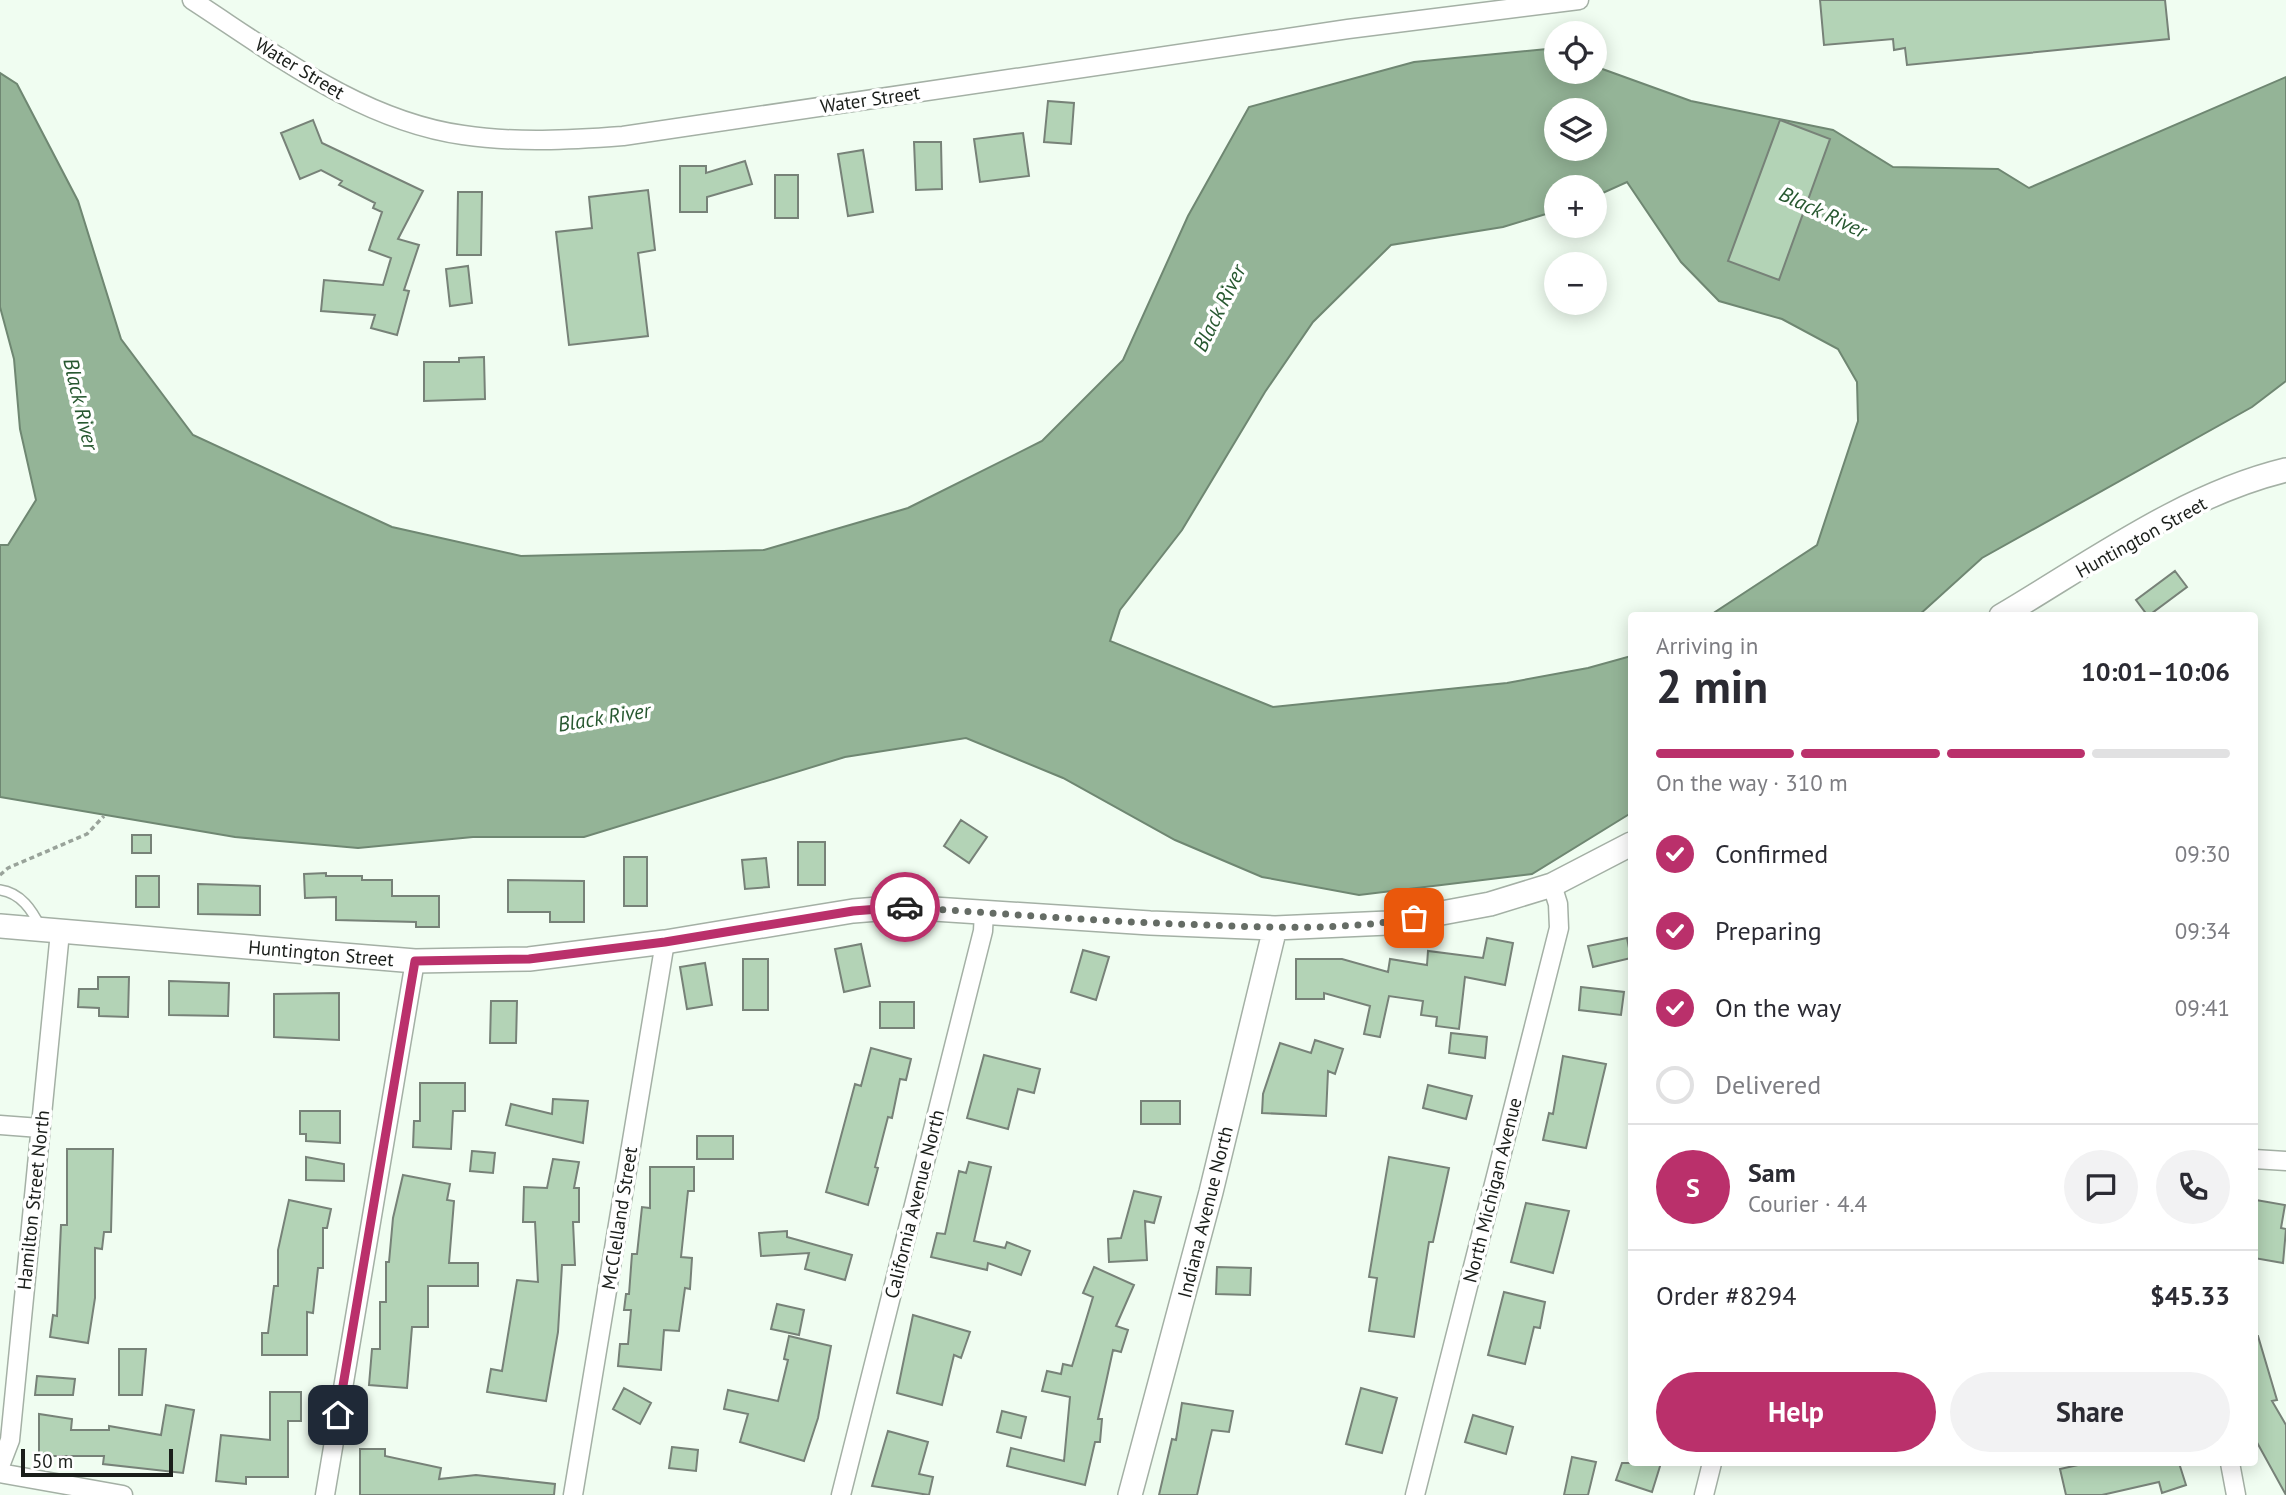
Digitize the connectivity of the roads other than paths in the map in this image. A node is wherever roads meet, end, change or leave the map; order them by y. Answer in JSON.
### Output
{"nodes":[{"id":1,"x":192,"y":0,"type":"edge"},
{"id":2,"x":1579,"y":0,"type":"edge"},
{"id":3,"x":2286,"y":470,"type":"edge"},
{"id":4,"x":2008,"y":612,"type":"edge"},
{"id":5,"x":1628,"y":846,"type":"edge"},
{"id":6,"x":1552,"y":885,"type":"junction"},
{"id":7,"x":0,"y":890,"type":"edge"},
{"id":8,"x":984,"y":912,"type":"junction"},
{"id":9,"x":0,"y":926,"type":"edge"},
{"id":10,"x":1275,"y":928,"type":"junction"},
{"id":11,"x":51,"y":931,"type":"junction"},
{"id":12,"x":665,"y":942,"type":"junction"},
{"id":13,"x":415,"y":961,"type":"junction"},
{"id":14,"x":0,"y":1125,"type":"edge"},
{"id":15,"x":40,"y":1128,"type":"junction"},
{"id":16,"x":2258,"y":1158,"type":"edge"},
{"id":17,"x":2286,"y":1161,"type":"edge"},
{"id":18,"x":0,"y":1466,"type":"edge"},
{"id":19,"x":1711,"y":1466,"type":"edge"},
{"id":20,"x":2231,"y":1466,"type":"edge"},
{"id":21,"x":0,"y":1473,"type":"edge"},
{"id":22,"x":123,"y":1495,"type":"edge"},
{"id":23,"x":325,"y":1495,"type":"edge"},
{"id":24,"x":573,"y":1495,"type":"edge"},
{"id":25,"x":841,"y":1495,"type":"edge"},
{"id":26,"x":1130,"y":1495,"type":"edge"},
{"id":27,"x":1415,"y":1495,"type":"edge"},
{"id":28,"x":1704,"y":1495,"type":"edge"},
{"id":29,"x":2236,"y":1495,"type":"edge"}],
"edges":[{"from":1,"to":2,"type":"street","name":"Water Street"},
{"from":3,"to":4,"type":"street","name":"Huntington Street"},
{"from":5,"to":6,"type":"street","name":"Huntington Street"},
{"from":6,"to":10,"type":"street","name":"Huntington Street"},
{"from":6,"to":27,"type":"street","name":"North Michigan Avenue"},
{"from":7,"to":11,"type":"lane"},
{"from":8,"to":10,"type":"street","name":"Huntington Street"},
{"from":8,"to":12,"type":"street","name":"Huntington Street"},
{"from":8,"to":25,"type":"street","name":"California Avenue North"},
{"from":9,"to":11,"type":"street","name":"Huntington Street"},
{"from":10,"to":26,"type":"street","name":"Indiana Avenue North"},
{"from":11,"to":13,"type":"street","name":"Huntington Street"},
{"from":11,"to":15,"type":"street","name":"Hamilton Street North"},
{"from":12,"to":13,"type":"street","name":"Huntington Street"},
{"from":12,"to":24,"type":"street","name":"McClelland Street"},
{"from":13,"to":23,"type":"street"},
{"from":14,"to":15,"type":"street"},
{"from":15,"to":18,"type":"street","name":"Hamilton Street North"},
{"from":16,"to":17,"type":"street"},
{"from":19,"to":28,"type":"street"},
{"from":20,"to":29,"type":"street"},
{"from":21,"to":22,"type":"street"}]}
